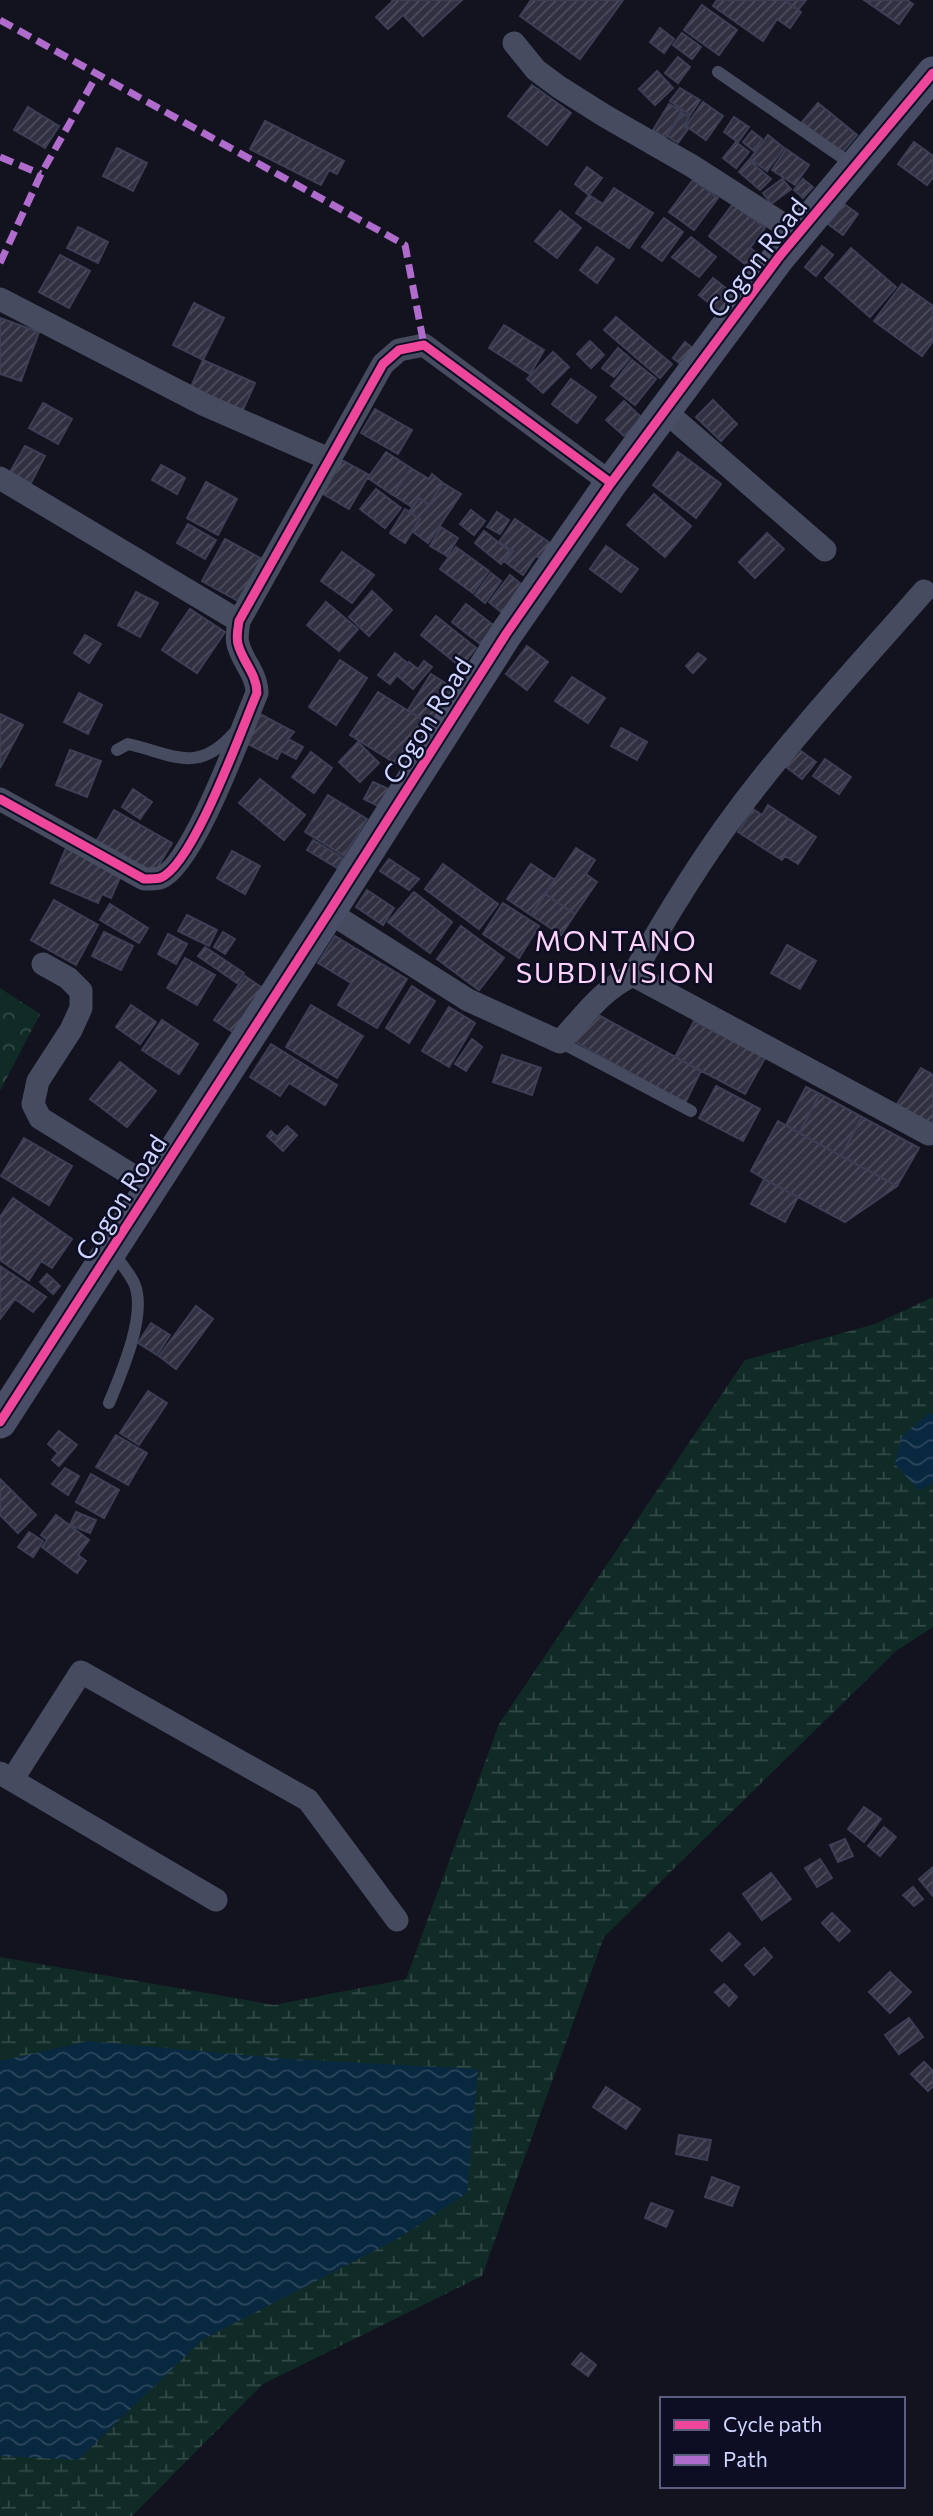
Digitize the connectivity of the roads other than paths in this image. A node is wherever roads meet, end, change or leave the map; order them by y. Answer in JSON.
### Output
{"nodes":[{"id":1,"x":514,"y":43,"type":"dead end"},
{"id":2,"x":718,"y":72,"type":"dead end"},
{"id":3,"x":931,"y":79,"type":"edge"},
{"id":4,"x":855,"y":166,"type":"junction"},
{"id":5,"x":798,"y":234,"type":"junction"},
{"id":6,"x":0,"y":299,"type":"edge"},
{"id":7,"x":665,"y":411,"type":"junction"},
{"id":8,"x":331,"y":460,"type":"junction"},
{"id":9,"x":0,"y":478,"type":"edge"},
{"id":10,"x":611,"y":483,"type":"junction"},
{"id":11,"x":825,"y":550,"type":"dead end"},
{"id":12,"x":924,"y":591,"type":"dead end"},
{"id":13,"x":239,"y":621,"type":"junction"},
{"id":14,"x":245,"y":721,"type":"junction"},
{"id":15,"x":117,"y":750,"type":"dead end"},
{"id":16,"x":0,"y":799,"type":"edge"},
{"id":17,"x":329,"y":912,"type":"junction"},
{"id":18,"x":43,"y":964,"type":"dead end"},
{"id":19,"x":633,"y":975,"type":"junction"},
{"id":20,"x":560,"y":1042,"type":"junction"},
{"id":21,"x":691,"y":1111,"type":"dead end"},
{"id":22,"x":929,"y":1134,"type":"dead end"},
{"id":23,"x":151,"y":1187,"type":"junction"},
{"id":24,"x":111,"y":1249,"type":"junction"},
{"id":25,"x":109,"y":1404,"type":"dead end"},
{"id":26,"x":0,"y":1422,"type":"edge"},
{"id":27,"x":6,"y":1777,"type":"edge"},
{"id":28,"x":216,"y":1900,"type":"dead end"},
{"id":29,"x":397,"y":1920,"type":"dead end"}],
"edges":[{"from":1,"to":5,"type":"street"},
{"from":2,"to":4,"type":"lane"},
{"from":3,"to":4,"type":"street","name":"Cogon Road"},
{"from":4,"to":5,"type":"street","name":"Cogon Road"},
{"from":5,"to":7,"type":"street","name":"Cogon Road"},
{"from":6,"to":8,"type":"street"},
{"from":7,"to":10,"type":"street","name":"Cogon Road"},
{"from":7,"to":11,"type":"street"},
{"from":8,"to":10,"type":"street"},
{"from":8,"to":13,"type":"street"},
{"from":9,"to":13,"type":"street"},
{"from":10,"to":17,"type":"street","name":"Cogon Road"},
{"from":12,"to":19,"type":"street"},
{"from":13,"to":14,"type":"street"},
{"from":14,"to":15,"type":"lane"},
{"from":14,"to":16,"type":"street"},
{"from":17,"to":20,"type":"street"},
{"from":17,"to":23,"type":"street","name":"Cogon Road"},
{"from":18,"to":23,"type":"street"},
{"from":19,"to":20,"type":"street"},
{"from":19,"to":22,"type":"street"},
{"from":20,"to":21,"type":"lane"},
{"from":23,"to":24,"type":"street","name":"Cogon Road"},
{"from":24,"to":25,"type":"lane"},
{"from":24,"to":26,"type":"street","name":"Cogon Road"},
{"from":27,"to":28,"type":"street"},
{"from":27,"to":29,"type":"street"}]}
